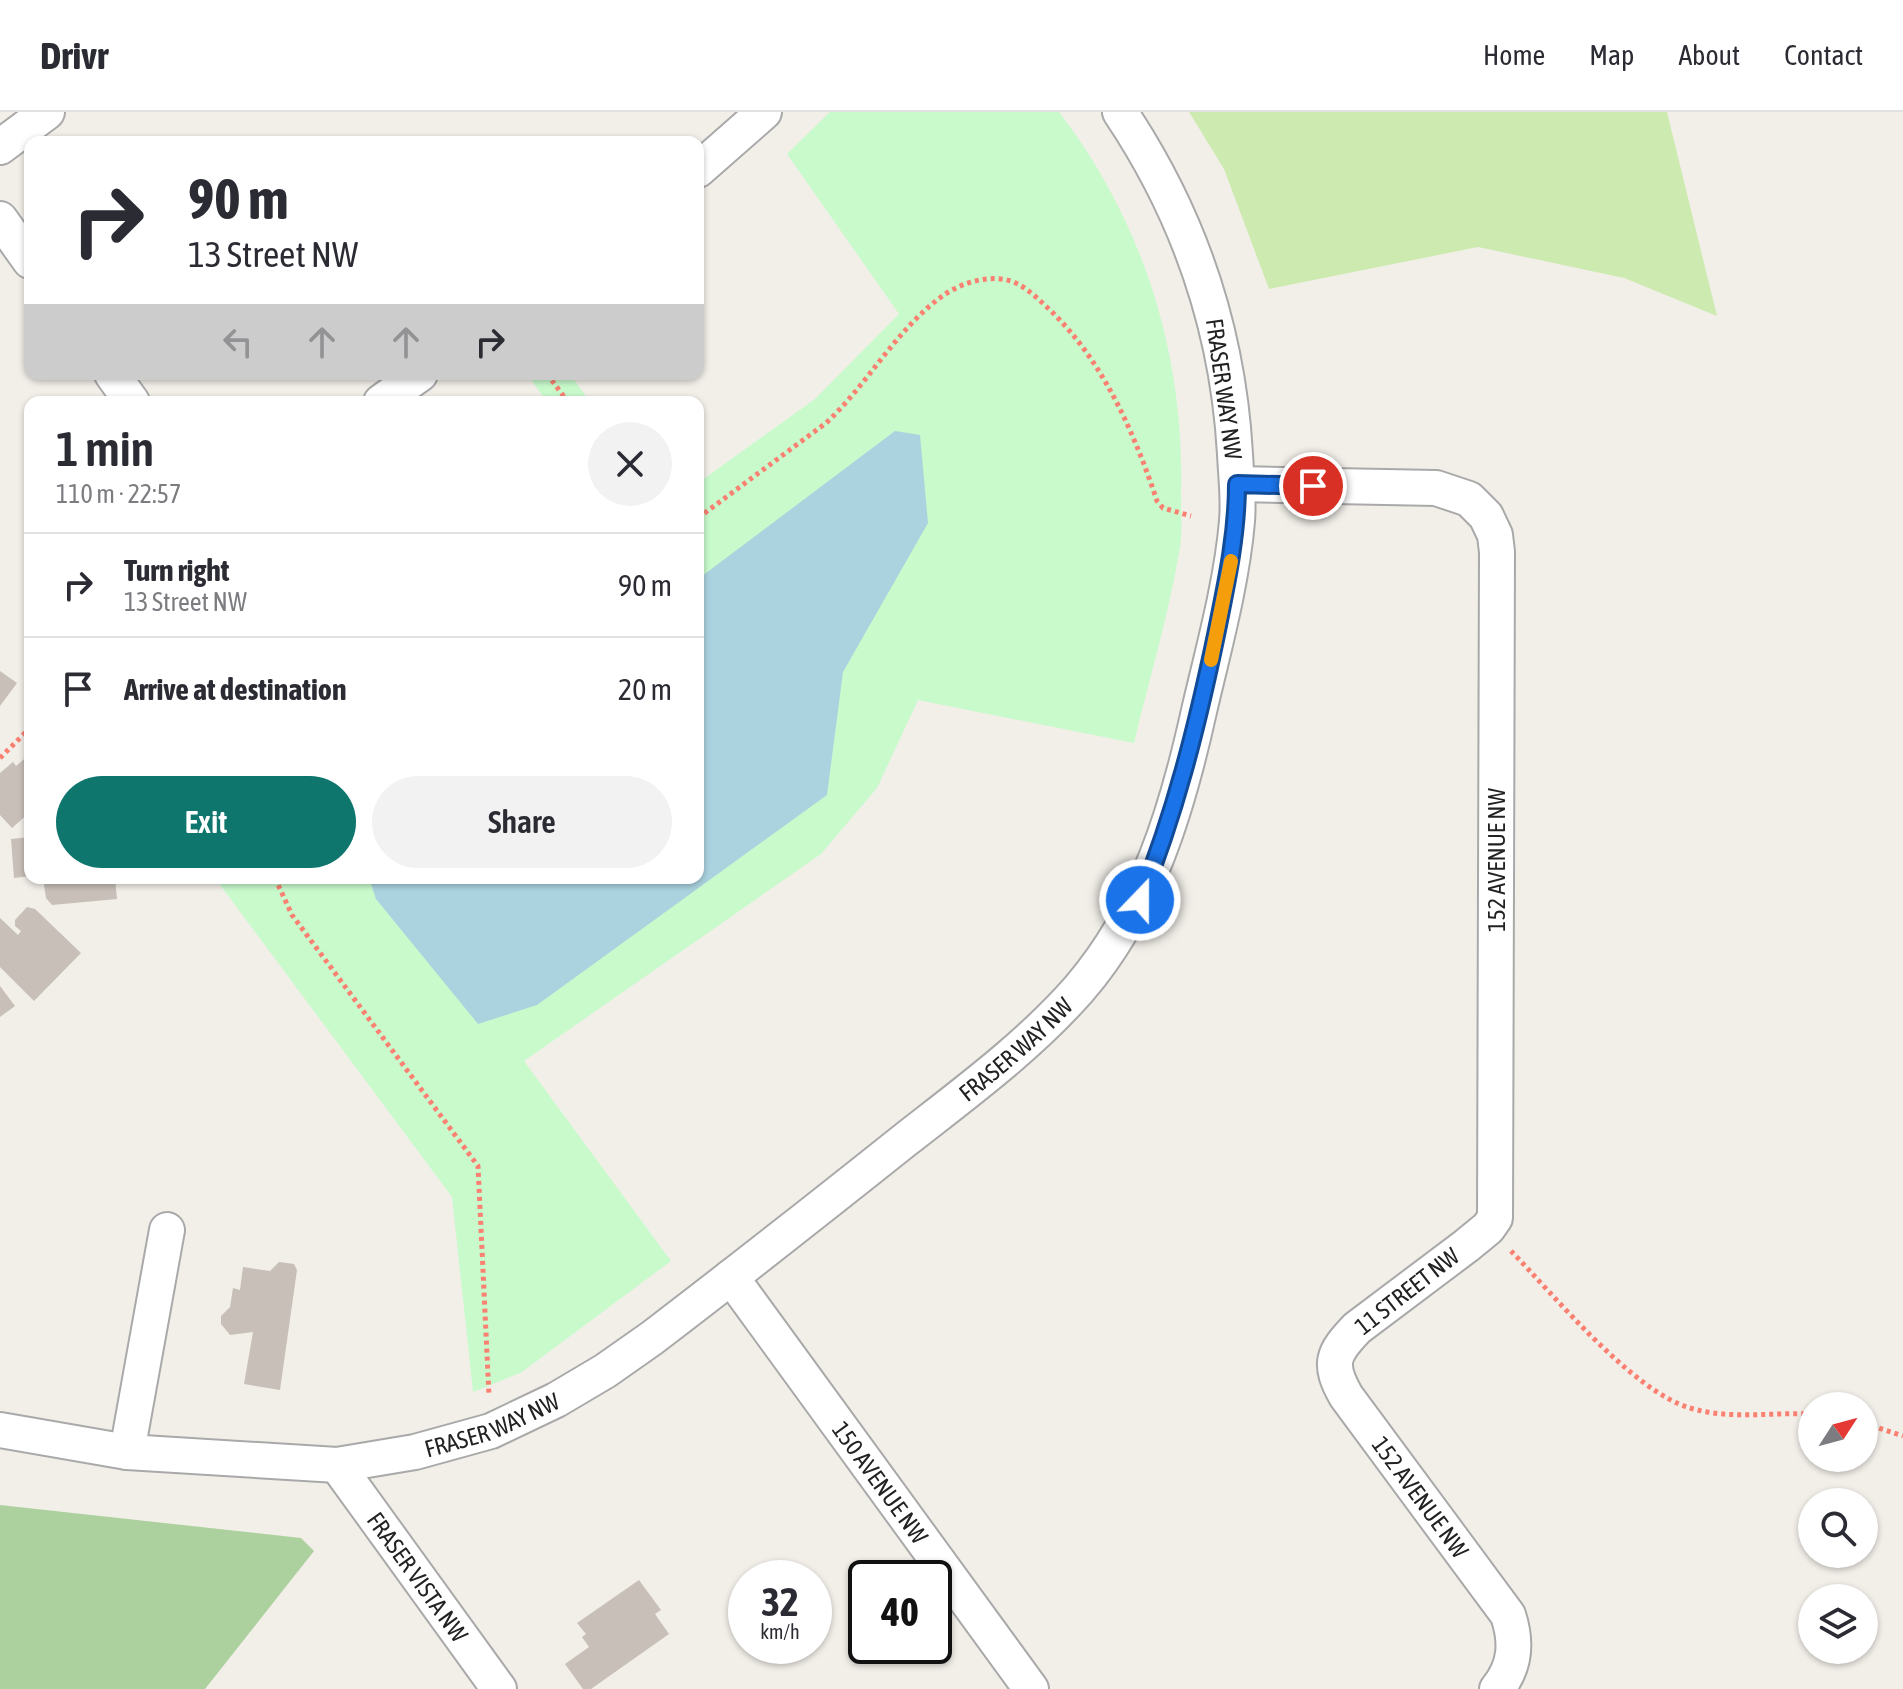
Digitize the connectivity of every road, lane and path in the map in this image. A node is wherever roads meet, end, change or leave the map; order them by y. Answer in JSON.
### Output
{"nodes":[{"id":1,"x":47,"y":112,"type":"edge"},
{"id":2,"x":764,"y":112,"type":"edge"},
{"id":3,"x":1120,"y":112,"type":"edge"},
{"id":4,"x":0,"y":147,"type":"edge"},
{"id":5,"x":704,"y":165,"type":"edge"},
{"id":6,"x":0,"y":219,"type":"edge"},
{"id":7,"x":24,"y":253,"type":"edge"},
{"id":8,"x":412,"y":380,"type":"edge"},
{"id":9,"x":389,"y":396,"type":"edge"},
{"id":10,"x":1237,"y":484,"type":"junction"},
{"id":11,"x":704,"y":514,"type":"edge"},
{"id":12,"x":1191,"y":516,"type":"dead end"},
{"id":13,"x":24,"y":734,"type":"edge"},
{"id":14,"x":0,"y":758,"type":"edge"},
{"id":15,"x":278,"y":884,"type":"edge"},
{"id":16,"x":1488,"y":1228,"type":"junction"},
{"id":17,"x":167,"y":1230,"type":"dead end"},
{"id":18,"x":731,"y":1277,"type":"junction"},
{"id":19,"x":1333,"y":1359,"type":"joint"},
{"id":20,"x":1798,"y":1414,"type":"edge"},
{"id":21,"x":1878,"y":1428,"type":"edge"},
{"id":22,"x":0,"y":1430,"type":"edge"},
{"id":23,"x":491,"y":1431,"type":"junction"},
{"id":24,"x":1903,"y":1436,"type":"edge"},
{"id":25,"x":127,"y":1452,"type":"junction"},
{"id":26,"x":337,"y":1465,"type":"junction"},
{"id":27,"x":499,"y":1689,"type":"edge"},
{"id":28,"x":1031,"y":1689,"type":"edge"},
{"id":29,"x":1497,"y":1689,"type":"edge"}],
"edges":[{"from":1,"to":4,"type":"street"},
{"from":2,"to":5,"type":"street"},
{"from":3,"to":10,"type":"street","name":"FRASER WAY NW"},
{"from":6,"to":7,"type":"street"},
{"from":8,"to":9,"type":"street"},
{"from":10,"to":16,"type":"street","name":"152 AVENUE NW"},
{"from":10,"to":18,"type":"street","name":"FRASER WAY NW"},
{"from":11,"to":12,"type":"path"},
{"from":13,"to":14,"type":"path"},
{"from":15,"to":23,"type":"path"},
{"from":16,"to":19,"type":"street","name":"11 STREET NW"},
{"from":16,"to":20,"type":"path"},
{"from":17,"to":25,"type":"street"},
{"from":18,"to":23,"type":"street","name":"FRASER WAY NW"},
{"from":18,"to":28,"type":"street","name":"150 AVENUE NW"},
{"from":19,"to":29,"type":"street","name":"152 AVENUE NW"},
{"from":21,"to":24,"type":"path"},
{"from":22,"to":25,"type":"street","name":"FRASER WAY NW"},
{"from":23,"to":26,"type":"street","name":"FRASER WAY NW"},
{"from":25,"to":26,"type":"street","name":"FRASER WAY NW"},
{"from":26,"to":27,"type":"street","name":"FRASER VISTA NW"}]}
